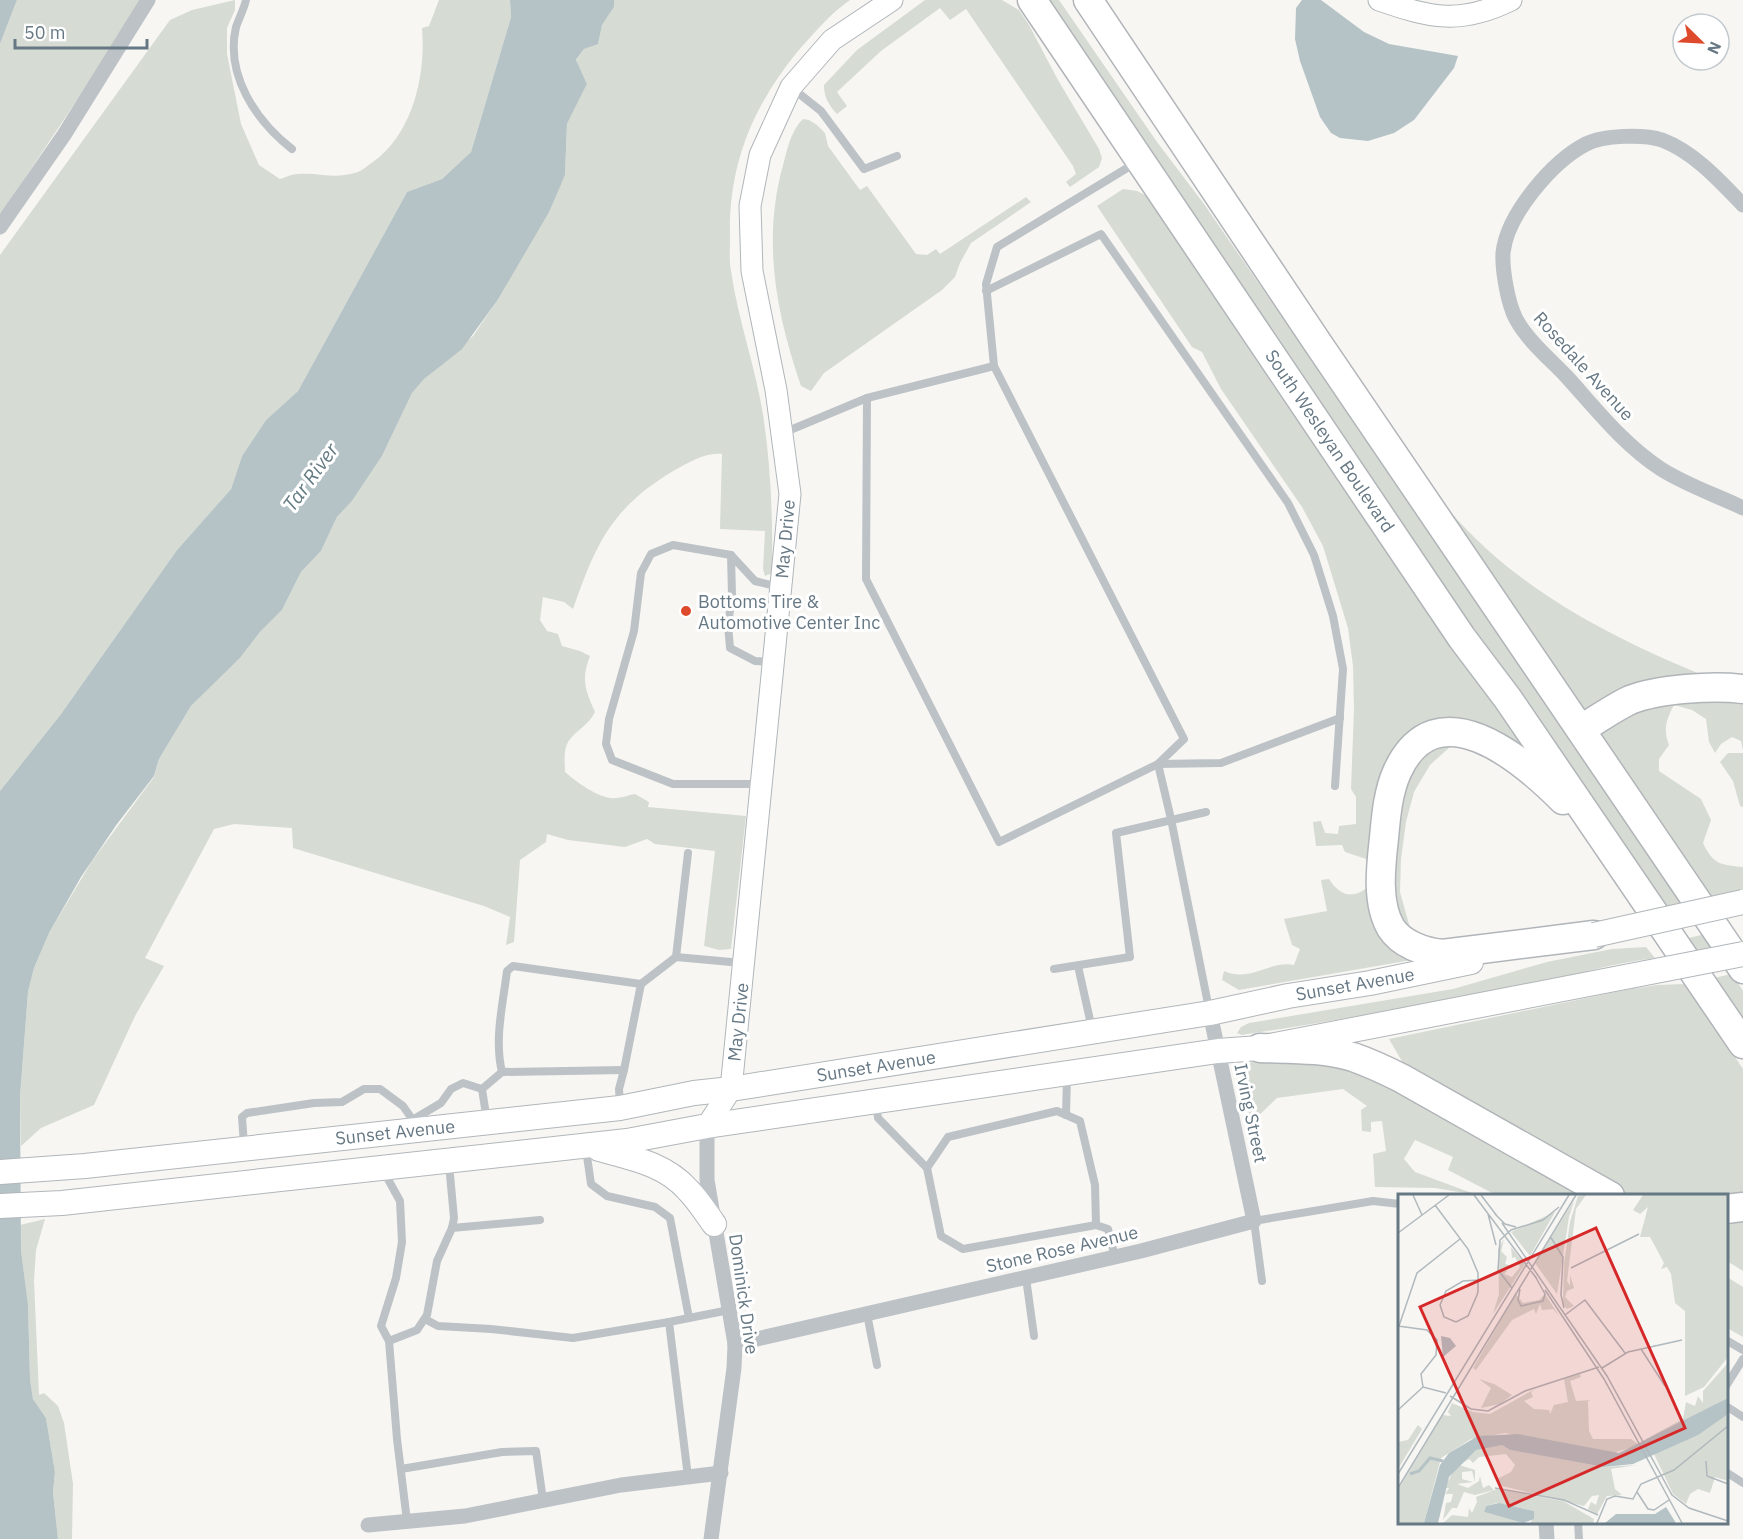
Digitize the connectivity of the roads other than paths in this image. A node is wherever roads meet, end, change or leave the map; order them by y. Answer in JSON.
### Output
{"nodes":[{"id":1,"x":148,"y":0,"type":"edge"},
{"id":2,"x":246,"y":0,"type":"edge"},
{"id":3,"x":892,"y":0,"type":"edge"},
{"id":4,"x":1032,"y":0,"type":"edge"},
{"id":5,"x":1088,"y":0,"type":"edge"},
{"id":6,"x":1379,"y":0,"type":"edge"},
{"id":7,"x":1511,"y":0,"type":"edge"},
{"id":8,"x":791,"y":87,"type":"junction"},
{"id":9,"x":292,"y":149,"type":"dead end"},
{"id":10,"x":897,"y":156,"type":"dead end"},
{"id":11,"x":1140,"y":160,"type":"junction"},
{"id":12,"x":1743,"y":205,"type":"edge"},
{"id":13,"x":0,"y":227,"type":"edge"},
{"id":14,"x":986,"y":291,"type":"junction"},
{"id":15,"x":994,"y":366,"type":"junction"},
{"id":16,"x":867,"y":398,"type":"junction"},
{"id":17,"x":782,"y":434,"type":"junction"},
{"id":18,"x":1743,"y":508,"type":"edge"},
{"id":19,"x":732,"y":555,"type":"junction"},
{"id":20,"x":781,"y":588,"type":"junction"},
{"id":21,"x":774,"y":662,"type":"junction"},
{"id":22,"x":1743,"y":689,"type":"edge"},
{"id":23,"x":1340,"y":718,"type":"junction"},
{"id":24,"x":1581,"y":729,"type":"junction"},
{"id":25,"x":1158,"y":764,"type":"junction"},
{"id":26,"x":762,"y":784,"type":"junction"},
{"id":27,"x":1335,"y":786,"type":"dead end"},
{"id":28,"x":1206,"y":812,"type":"dead end"},
{"id":29,"x":1171,"y":819,"type":"junction"},
{"id":30,"x":688,"y":853,"type":"dead end"},
{"id":31,"x":1630,"y":879,"type":"junction"},
{"id":32,"x":1743,"y":902,"type":"edge"},
{"id":33,"x":1594,"y":935,"type":"junction"},
{"id":34,"x":1743,"y":954,"type":"edge"},
{"id":35,"x":676,"y":957,"type":"junction"},
{"id":36,"x":744,"y":964,"type":"junction"},
{"id":37,"x":1078,"y":966,"type":"junction"},
{"id":38,"x":1054,"y":969,"type":"dead end"},
{"id":39,"x":1743,"y":969,"type":"edge"},
{"id":40,"x":641,"y":984,"type":"junction"},
{"id":41,"x":1210,"y":1013,"type":"junction"},
{"id":42,"x":1092,"y":1031,"type":"junction"},
{"id":43,"x":1743,"y":1044,"type":"edge"},
{"id":44,"x":1260,"y":1048,"type":"junction"},
{"id":45,"x":1218,"y":1051,"type":"junction"},
{"id":46,"x":624,"y":1070,"type":"junction"},
{"id":47,"x":502,"y":1072,"type":"junction"},
{"id":48,"x":1067,"y":1073,"type":"junction"},
{"id":49,"x":482,"y":1089,"type":"junction"},
{"id":50,"x":732,"y":1089,"type":"junction"},
{"id":51,"x":875,"y":1101,"type":"junction"},
{"id":52,"x":620,"y":1108,"type":"junction"},
{"id":53,"x":1066,"y":1115,"type":"junction"},
{"id":54,"x":487,"y":1122,"type":"junction"},
{"id":55,"x":417,"y":1124,"type":"junction"},
{"id":56,"x":706,"y":1126,"type":"junction"},
{"id":57,"x":585,"y":1145,"type":"junction"},
{"id":58,"x":245,"y":1149,"type":"junction"},
{"id":59,"x":449,"y":1160,"type":"junction"},
{"id":60,"x":382,"y":1168,"type":"junction"},
{"id":61,"x":927,"y":1168,"type":"junction"},
{"id":62,"x":0,"y":1172,"type":"edge"},
{"id":63,"x":1607,"y":1194,"type":"edge"},
{"id":64,"x":1398,"y":1204,"type":"edge"},
{"id":65,"x":0,"y":1206,"type":"edge"},
{"id":66,"x":1743,"y":1207,"type":"edge"},
{"id":67,"x":1728,"y":1209,"type":"edge"},
{"id":68,"x":540,"y":1220,"type":"dead end"},
{"id":69,"x":1254,"y":1221,"type":"junction"},
{"id":70,"x":714,"y":1224,"type":"junction"},
{"id":71,"x":1096,"y":1225,"type":"junction"},
{"id":72,"x":452,"y":1227,"type":"junction"},
{"id":73,"x":1115,"y":1257,"type":"junction"},
{"id":74,"x":1026,"y":1278,"type":"junction"},
{"id":75,"x":1262,"y":1281,"type":"dead end"},
{"id":76,"x":729,"y":1310,"type":"junction"},
{"id":77,"x":867,"y":1314,"type":"junction"},
{"id":78,"x":689,"y":1318,"type":"junction"},
{"id":79,"x":425,"y":1319,"type":"junction"},
{"id":80,"x":669,"y":1322,"type":"junction"},
{"id":81,"x":1034,"y":1336,"type":"dead end"},
{"id":82,"x":389,"y":1341,"type":"junction"},
{"id":83,"x":1728,"y":1341,"type":"edge"},
{"id":84,"x":735,"y":1344,"type":"junction"},
{"id":85,"x":1743,"y":1350,"type":"edge"},
{"id":86,"x":1743,"y":1359,"type":"edge"},
{"id":87,"x":877,"y":1365,"type":"dead end"},
{"id":88,"x":1728,"y":1383,"type":"edge"},
{"id":89,"x":1728,"y":1407,"type":"edge"},
{"id":90,"x":1743,"y":1417,"type":"edge"},
{"id":91,"x":401,"y":1469,"type":"junction"},
{"id":92,"x":721,"y":1473,"type":"junction"},
{"id":93,"x":1728,"y":1473,"type":"edge"},
{"id":94,"x":688,"y":1477,"type":"junction"},
{"id":95,"x":1743,"y":1483,"type":"edge"},
{"id":96,"x":543,"y":1500,"type":"junction"},
{"id":97,"x":407,"y":1521,"type":"junction"},
{"id":98,"x":1578,"y":1524,"type":"edge"},
{"id":99,"x":368,"y":1525,"type":"dead end"},
{"id":100,"x":711,"y":1539,"type":"edge"},
{"id":101,"x":1579,"y":1539,"type":"edge"}],
"edges":[{"from":1,"to":13,"type":"street"},
{"from":2,"to":9,"type":"lane"},
{"from":3,"to":8,"type":"main road","name":"May Drive"},
{"from":4,"to":11,"type":"highway","name":"South Wesleyan Boulevard"},
{"from":5,"to":24,"type":"highway"},
{"from":6,"to":7,"type":"main road"},
{"from":8,"to":10,"type":"lane"},
{"from":8,"to":17,"type":"main road","name":"May Drive"},
{"from":11,"to":14,"type":"lane"},
{"from":11,"to":31,"type":"highway","name":"South Wesleyan Boulevard"},
{"from":12,"to":18,"type":"street","name":"Rosedale Avenue"},
{"from":14,"to":15,"type":"lane"},
{"from":14,"to":23,"type":"lane"},
{"from":15,"to":16,"type":"lane"},
{"from":15,"to":25,"type":"lane"},
{"from":16,"to":17,"type":"lane"},
{"from":16,"to":25,"type":"lane"},
{"from":17,"to":20,"type":"main road","name":"May Drive"},
{"from":19,"to":20,"type":"lane"},
{"from":19,"to":21,"type":"lane"},
{"from":19,"to":26,"type":"lane"},
{"from":20,"to":21,"type":"main road","name":"May Drive"},
{"from":21,"to":26,"type":"main road","name":"May Drive"},
{"from":22,"to":24,"type":"highway"},
{"from":23,"to":25,"type":"lane"},
{"from":23,"to":27,"type":"lane"},
{"from":24,"to":39,"type":"highway"},
{"from":25,"to":29,"type":"lane"},
{"from":26,"to":36,"type":"main road","name":"May Drive"},
{"from":28,"to":29,"type":"lane"},
{"from":29,"to":37,"type":"lane"},
{"from":29,"to":41,"type":"lane"},
{"from":30,"to":35,"type":"lane"},
{"from":31,"to":33,"type":"highway"},
{"from":31,"to":43,"type":"highway"},
{"from":32,"to":33,"type":"main road","name":"Sunset Avenue","bridge":true},
{"from":33,"to":41,"type":"main road","name":"Sunset Avenue"},
{"from":34,"to":44,"type":"main road","name":"Sunset Avenue","bridge":true},
{"from":35,"to":36,"type":"lane"},
{"from":35,"to":40,"type":"lane"},
{"from":36,"to":50,"type":"main road","name":"May Drive"},
{"from":37,"to":38,"type":"lane"},
{"from":37,"to":42,"type":"lane"},
{"from":40,"to":46,"type":"lane"},
{"from":40,"to":47,"type":"lane"},
{"from":41,"to":42,"type":"main road","name":"Sunset Avenue"},
{"from":41,"to":45,"type":"street","name":"Irving Street"},
{"from":42,"to":50,"type":"main road","name":"Sunset Avenue"},
{"from":44,"to":45,"type":"main road","name":"Sunset Avenue"},
{"from":44,"to":63,"type":"highway"},
{"from":45,"to":48,"type":"main road","name":"Sunset Avenue"},
{"from":45,"to":69,"type":"street","name":"Irving Street"},
{"from":46,"to":47,"type":"lane"},
{"from":46,"to":52,"type":"lane"},
{"from":47,"to":49,"type":"lane"},
{"from":48,"to":51,"type":"main road","name":"Sunset Avenue"},
{"from":48,"to":53,"type":"lane"},
{"from":49,"to":54,"type":"lane"},
{"from":49,"to":55,"type":"lane"},
{"from":50,"to":52,"type":"main road","name":"Sunset Avenue"},
{"from":50,"to":56,"type":"main road","name":"May Drive"},
{"from":51,"to":56,"type":"main road","name":"Sunset Avenue"},
{"from":51,"to":61,"type":"lane"},
{"from":52,"to":54,"type":"main road","name":"Sunset Avenue"},
{"from":53,"to":61,"type":"lane"},
{"from":53,"to":71,"type":"lane"},
{"from":54,"to":55,"type":"main road","name":"Sunset Avenue"},
{"from":55,"to":58,"type":"main road","name":"Sunset Avenue"},
{"from":55,"to":58,"type":"lane"},
{"from":56,"to":57,"type":"main road","name":"Sunset Avenue"},
{"from":56,"to":70,"type":"street","name":"Dominick Drive"},
{"from":57,"to":59,"type":"main road","name":"Sunset Avenue"},
{"from":57,"to":70,"type":"main road"},
{"from":57,"to":78,"type":"lane"},
{"from":58,"to":62,"type":"main road","name":"Sunset Avenue"},
{"from":59,"to":60,"type":"main road","name":"Sunset Avenue"},
{"from":59,"to":72,"type":"lane"},
{"from":60,"to":65,"type":"main road","name":"Sunset Avenue"},
{"from":60,"to":82,"type":"lane"},
{"from":61,"to":71,"type":"lane"},
{"from":64,"to":69,"type":"lane","name":"Stone Rose Avenue"},
{"from":66,"to":67,"type":"highway"},
{"from":68,"to":72,"type":"lane"},
{"from":69,"to":73,"type":"street","name":"Stone Rose Avenue"},
{"from":69,"to":75,"type":"lane"},
{"from":70,"to":76,"type":"street","name":"Dominick Drive"},
{"from":71,"to":73,"type":"lane"},
{"from":72,"to":79,"type":"lane"},
{"from":73,"to":74,"type":"street","name":"Stone Rose Avenue"},
{"from":74,"to":77,"type":"street","name":"Stone Rose Avenue"},
{"from":74,"to":81,"type":"lane"},
{"from":76,"to":78,"type":"lane"},
{"from":76,"to":84,"type":"street","name":"Dominick Drive"},
{"from":77,"to":84,"type":"street","name":"Stone Rose Avenue"},
{"from":77,"to":87,"type":"lane"},
{"from":78,"to":80,"type":"lane"},
{"from":79,"to":80,"type":"lane"},
{"from":79,"to":82,"type":"lane"},
{"from":80,"to":94,"type":"lane"},
{"from":82,"to":91,"type":"lane"},
{"from":83,"to":85,"type":"lane"},
{"from":84,"to":92,"type":"street","name":"Dominick Drive"},
{"from":86,"to":88,"type":"lane"},
{"from":89,"to":90,"type":"lane"},
{"from":91,"to":96,"type":"lane"},
{"from":91,"to":97,"type":"lane"},
{"from":92,"to":94,"type":"street"},
{"from":92,"to":100,"type":"street","name":"Dominick Drive"},
{"from":93,"to":95,"type":"lane"},
{"from":94,"to":96,"type":"street"},
{"from":96,"to":97,"type":"street"},
{"from":97,"to":99,"type":"street"},
{"from":98,"to":101,"type":"lane"}]}
